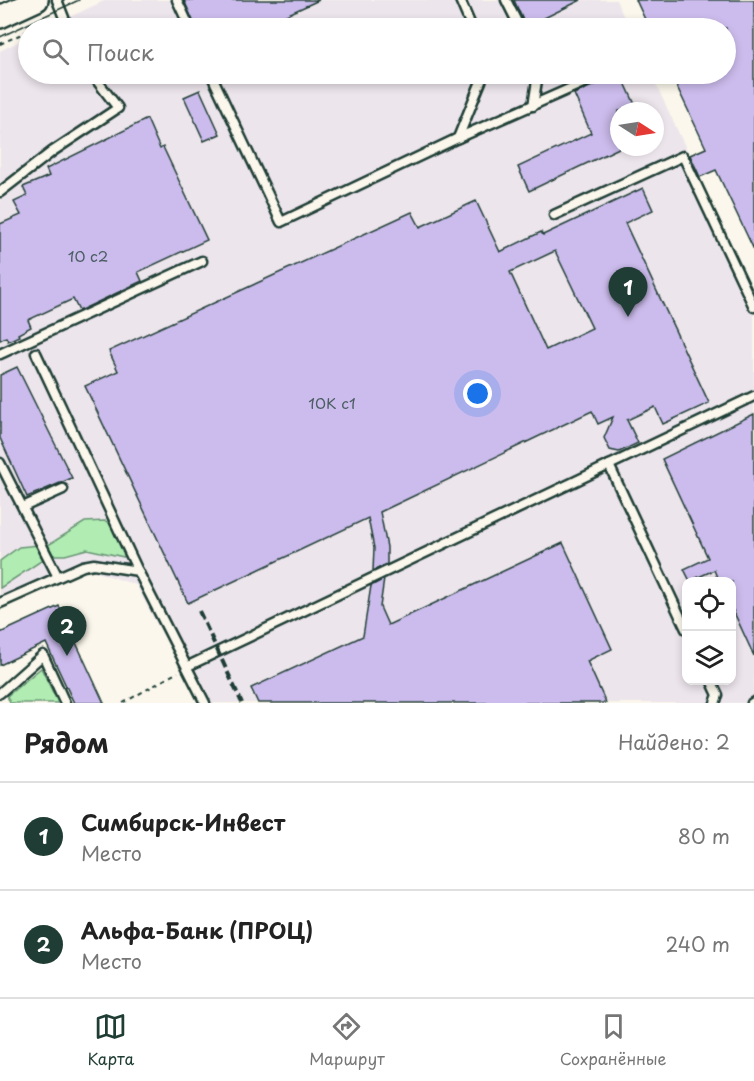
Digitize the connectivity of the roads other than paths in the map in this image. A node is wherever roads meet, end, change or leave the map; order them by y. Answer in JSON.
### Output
{"nodes":[{"id":1,"x":37,"y":0,"type":"edge"},
{"id":2,"x":57,"y":0,"type":"edge"},
{"id":3,"x":177,"y":0,"type":"edge"},
{"id":4,"x":460,"y":0,"type":"edge"},
{"id":5,"x":506,"y":0,"type":"edge"},
{"id":6,"x":0,"y":17,"type":"edge"},
{"id":7,"x":64,"y":18,"type":"edge"},
{"id":8,"x":185,"y":18,"type":"edge"},
{"id":9,"x":468,"y":18,"type":"edge"},
{"id":10,"x":515,"y":18,"type":"edge"},
{"id":11,"x":100,"y":84,"type":"edge"},
{"id":12,"x":216,"y":84,"type":"edge"},
{"id":13,"x":480,"y":84,"type":"edge"},
{"id":14,"x":536,"y":84,"type":"edge"},
{"id":15,"x":581,"y":84,"type":"edge"},
{"id":16,"x":533,"y":106,"type":"junction"},
{"id":17,"x":458,"y":138,"type":"junction"},
{"id":18,"x":0,"y":192,"type":"edge"},
{"id":19,"x":554,"y":215,"type":"dead end"},
{"id":20,"x":202,"y":261,"type":"dead end"},
{"id":21,"x":754,"y":307,"type":"edge"},
{"id":22,"x":36,"y":353,"type":"dead end"},
{"id":23,"x":0,"y":354,"type":"edge"},
{"id":24,"x":754,"y":396,"type":"edge"},
{"id":25,"x":0,"y":463,"type":"edge"},
{"id":26,"x":609,"y":465,"type":"junction"},
{"id":27,"x":63,"y":489,"type":"dead end"},
{"id":28,"x":23,"y":507,"type":"junction"},
{"id":29,"x":138,"y":571,"type":"junction"},
{"id":30,"x":58,"y":577,"type":"junction"},
{"id":31,"x":0,"y":603,"type":"edge"},
{"id":32,"x":682,"y":618,"type":"edge"},
{"id":33,"x":188,"y":666,"type":"junction"},
{"id":34,"x":713,"y":685,"type":"edge"},
{"id":35,"x":0,"y":693,"type":"edge"},
{"id":36,"x":65,"y":703,"type":"edge"},
{"id":37,"x":205,"y":703,"type":"edge"},
{"id":38,"x":716,"y":703,"type":"edge"}],
"edges":[{"from":1,"to":6,"type":"street"},
{"from":2,"to":7,"type":"lane"},
{"from":3,"to":8,"type":"lane"},
{"from":4,"to":9,"type":"lane"},
{"from":5,"to":10,"type":"lane"},
{"from":11,"to":18,"type":"lane"},
{"from":12,"to":17,"type":"lane"},
{"from":13,"to":17,"type":"lane"},
{"from":14,"to":16,"type":"lane"},
{"from":15,"to":16,"type":"lane"},
{"from":16,"to":17,"type":"lane"},
{"from":19,"to":21,"type":"lane"},
{"from":20,"to":23,"type":"lane"},
{"from":22,"to":29,"type":"lane"},
{"from":24,"to":26,"type":"lane"},
{"from":25,"to":28,"type":"lane"},
{"from":26,"to":32,"type":"lane"},
{"from":26,"to":33,"type":"lane"},
{"from":27,"to":28,"type":"lane"},
{"from":28,"to":30,"type":"lane"},
{"from":29,"to":30,"type":"lane"},
{"from":29,"to":33,"type":"lane"},
{"from":30,"to":31,"type":"lane"},
{"from":33,"to":37,"type":"lane"},
{"from":34,"to":38,"type":"lane"},
{"from":35,"to":36,"type":"lane"}]}
